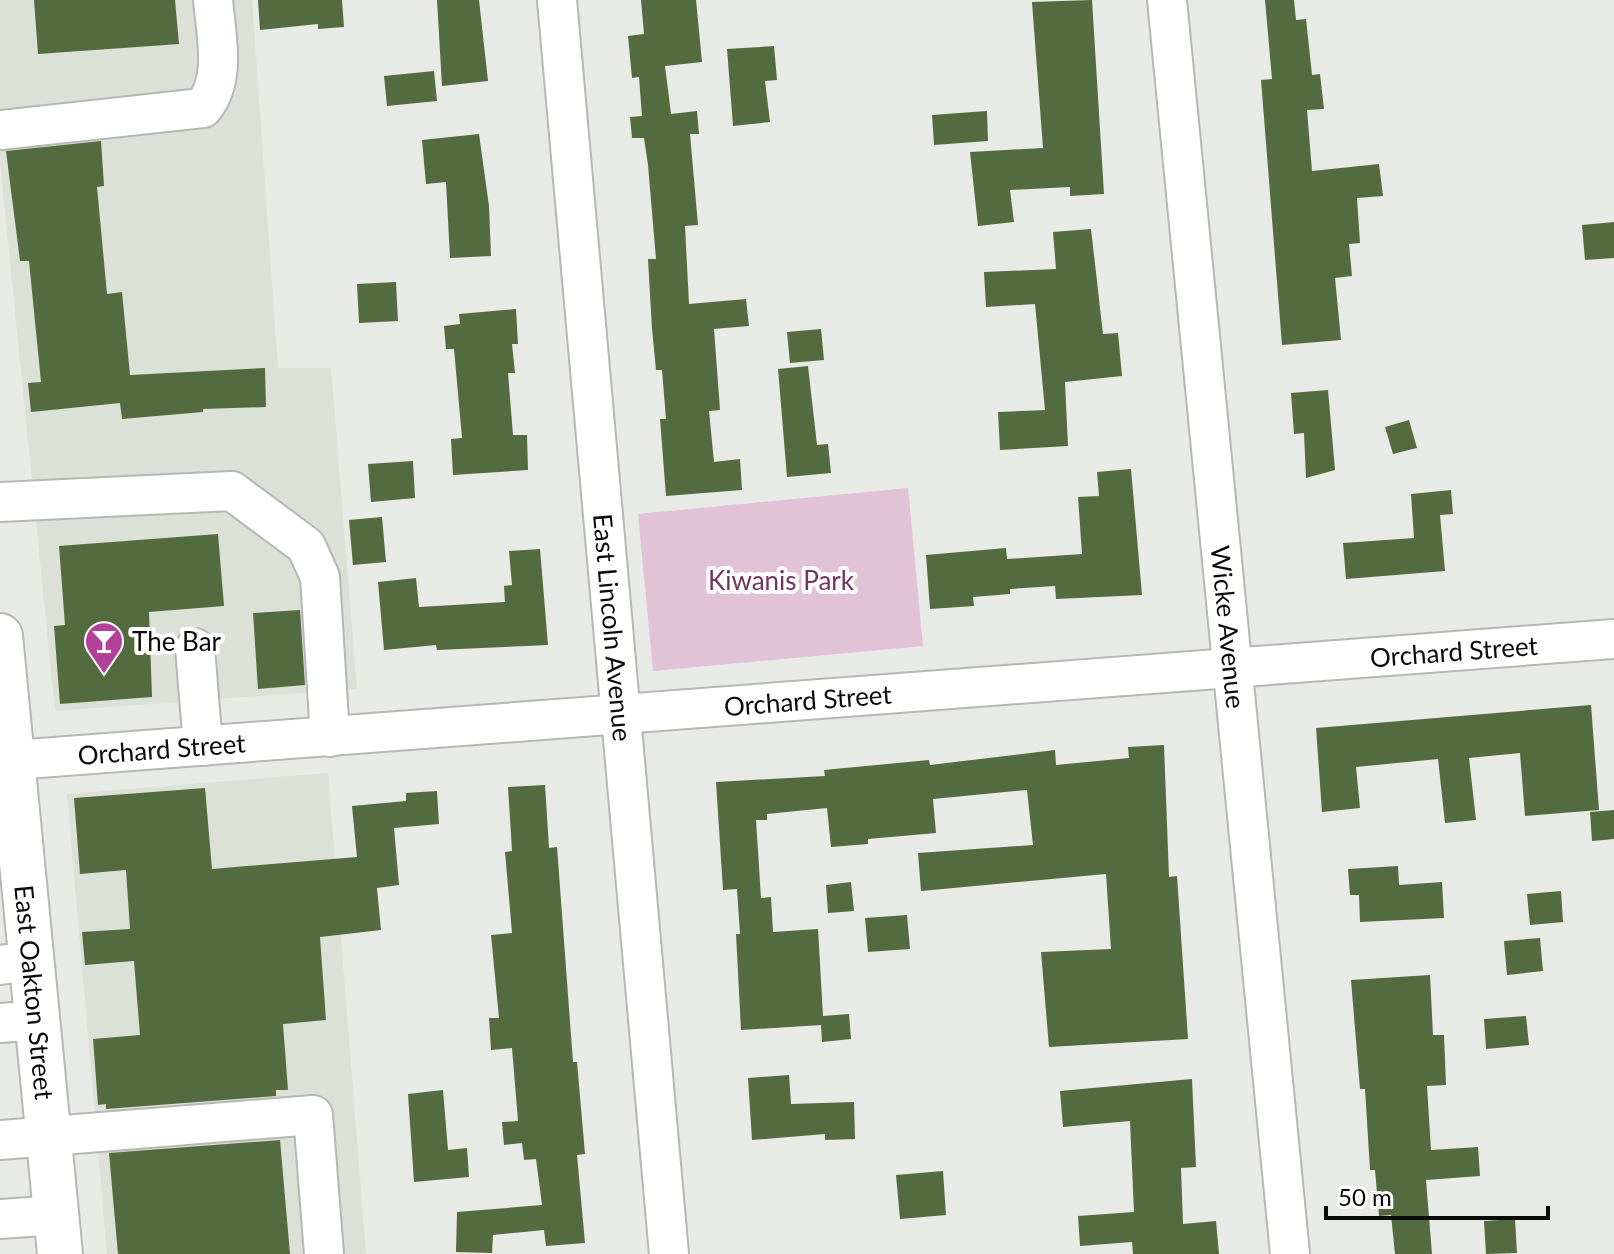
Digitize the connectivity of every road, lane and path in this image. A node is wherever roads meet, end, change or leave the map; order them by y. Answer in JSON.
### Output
{"nodes":[{"id":1,"x":213,"y":0,"type":"edge"},
{"id":2,"x":557,"y":0,"type":"edge"},
{"id":3,"x":1167,"y":0,"type":"edge"},
{"id":4,"x":0,"y":130,"type":"edge"},
{"id":5,"x":0,"y":502,"type":"edge"},
{"id":6,"x":0,"y":636,"type":"edge"},
{"id":7,"x":1614,"y":639,"type":"edge"},
{"id":8,"x":195,"y":648,"type":"dead end"},
{"id":9,"x":1233,"y":665,"type":"junction"},
{"id":10,"x":622,"y":714,"type":"junction"},
{"id":11,"x":330,"y":737,"type":"junction"},
{"id":12,"x":203,"y":746,"type":"junction"},
{"id":13,"x":6,"y":761,"type":"edge"},
{"id":14,"x":16,"y":963,"type":"edge"},
{"id":15,"x":19,"y":1022,"type":"edge"},
{"id":16,"x":48,"y":1135,"type":"junction"},
{"id":17,"x":0,"y":1140,"type":"edge"},
{"id":18,"x":0,"y":1219,"type":"edge"},
{"id":19,"x":58,"y":1235,"type":"edge"},
{"id":20,"x":324,"y":1254,"type":"edge"},
{"id":21,"x":669,"y":1254,"type":"edge"},
{"id":22,"x":1290,"y":1254,"type":"edge"}],
"edges":[{"from":1,"to":4,"type":"street"},
{"from":2,"to":10,"type":"street","name":"East Lincoln Avenue"},
{"from":3,"to":9,"type":"street","name":"Wicke Avenue"},
{"from":5,"to":11,"type":"street"},
{"from":6,"to":13,"type":"main road","name":"East Oakton Street"},
{"from":7,"to":9,"type":"street","name":"Orchard Street"},
{"from":8,"to":12,"type":"street"},
{"from":9,"to":10,"type":"street","name":"Orchard Street"},
{"from":9,"to":22,"type":"street","name":"Wicke Avenue"},
{"from":10,"to":11,"type":"street","name":"Orchard Street"},
{"from":10,"to":21,"type":"street","name":"East Lincoln Avenue"},
{"from":11,"to":12,"type":"street","name":"Orchard Street"},
{"from":12,"to":13,"type":"street","name":"Orchard Street"},
{"from":13,"to":14,"type":"main road","name":"East Oakton Street"},
{"from":14,"to":15,"type":"main road","name":"East Oakton Street"},
{"from":15,"to":16,"type":"main road","name":"East Oakton Street"},
{"from":16,"to":17,"type":"street"},
{"from":16,"to":19,"type":"main road","name":"East Oakton Street"},
{"from":16,"to":20,"type":"street"},
{"from":18,"to":19,"type":"street"}]}
